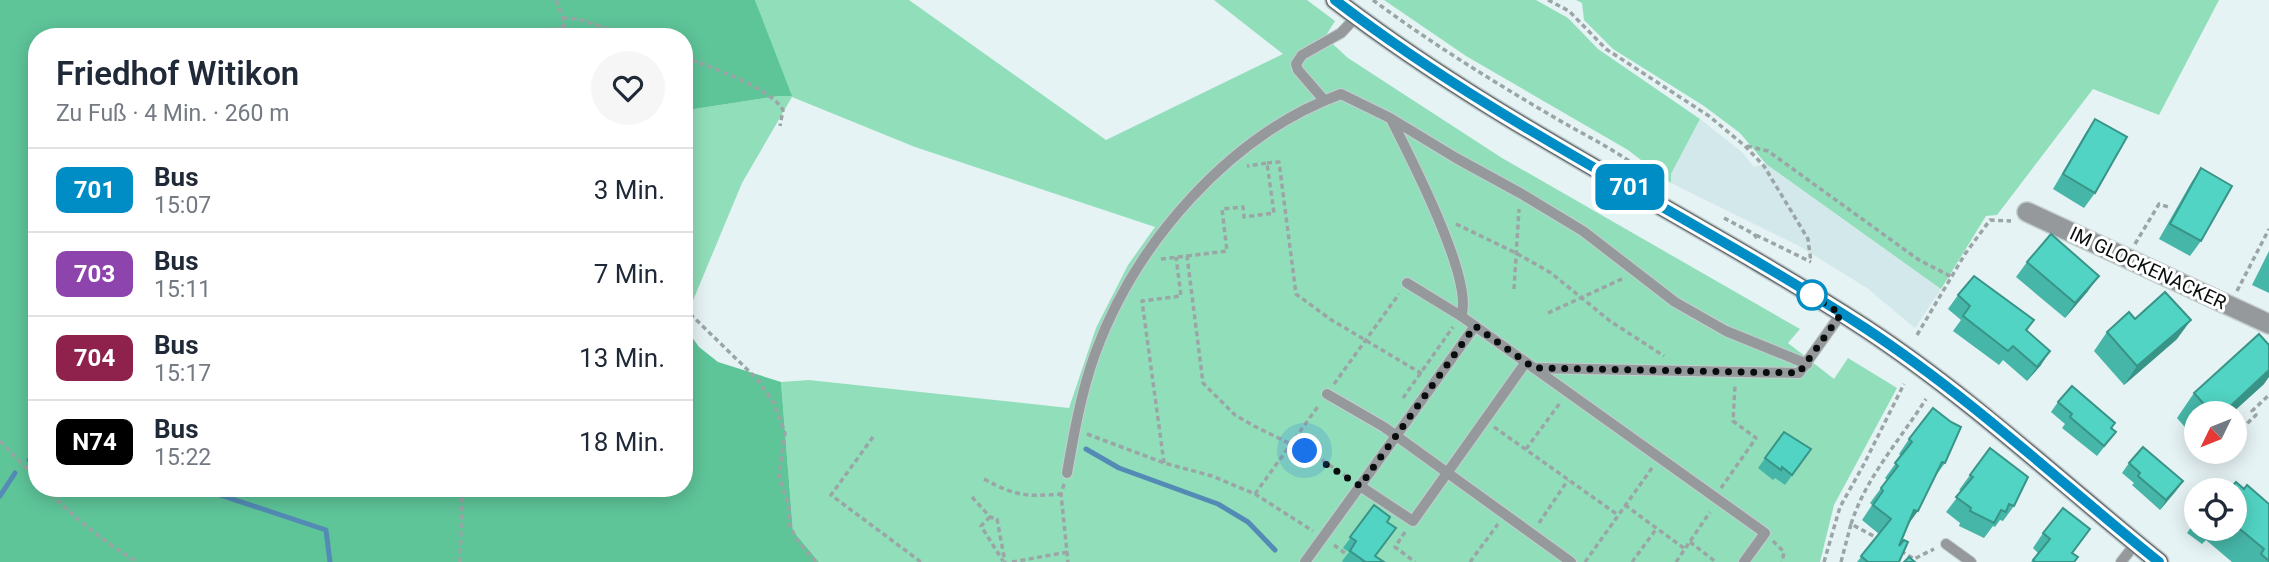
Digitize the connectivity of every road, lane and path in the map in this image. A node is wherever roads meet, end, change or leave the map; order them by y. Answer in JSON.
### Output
{"nodes":[{"id":1,"x":556,"y":0,"type":"edge"},
{"id":2,"x":1335,"y":0,"type":"edge"},
{"id":3,"x":1373,"y":0,"type":"edge"},
{"id":4,"x":1548,"y":0,"type":"edge"},
{"id":5,"x":1356,"y":17,"type":"junction"},
{"id":6,"x":563,"y":18,"type":"junction"},
{"id":7,"x":564,"y":28,"type":"edge"},
{"id":8,"x":605,"y":28,"type":"edge"},
{"id":9,"x":693,"y":61,"type":"edge"},
{"id":10,"x":1324,"y":100,"type":"junction"},
{"id":11,"x":1390,"y":118,"type":"junction"},
{"id":12,"x":780,"y":125,"type":"dead end"},
{"id":13,"x":1745,"y":146,"type":"junction"},
{"id":14,"x":1267,"y":163,"type":"junction"},
{"id":15,"x":1220,"y":169,"type":"junction"},
{"id":16,"x":1653,"y":180,"type":"dead end"},
{"id":17,"x":1520,"y":193,"type":"junction"},
{"id":18,"x":2171,"y":208,"type":"dead end"},
{"id":19,"x":1437,"y":214,"type":"junction"},
{"id":20,"x":1720,"y":216,"type":"dead end"},
{"id":21,"x":2019,"y":216,"type":"joint"},
{"id":22,"x":2269,"y":229,"type":"edge"},
{"id":23,"x":1754,"y":234,"type":"junction"},
{"id":24,"x":1760,"y":244,"type":"dead end"},
{"id":25,"x":1516,"y":253,"type":"junction"},
{"id":26,"x":1186,"y":256,"type":"junction"},
{"id":27,"x":1176,"y":257,"type":"junction"},
{"id":28,"x":2127,"y":258,"type":"junction"},
{"id":29,"x":1141,"y":261,"type":"junction"},
{"id":30,"x":1636,"y":273,"type":"junction"},
{"id":31,"x":1952,"y":277,"type":"junction"},
{"id":32,"x":1407,"y":283,"type":"dead end"},
{"id":33,"x":1514,"y":289,"type":"dead end"},
{"id":34,"x":1582,"y":297,"type":"junction"},
{"id":35,"x":2229,"y":305,"type":"junction"},
{"id":36,"x":1548,"y":313,"type":"dead end"},
{"id":37,"x":1841,"y":314,"type":"junction"},
{"id":38,"x":1461,"y":316,"type":"junction"},
{"id":39,"x":693,"y":317,"type":"edge"},
{"id":40,"x":2269,"y":324,"type":"edge"},
{"id":41,"x":1475,"y":326,"type":"junction"},
{"id":42,"x":1917,"y":335,"type":"dead end"},
{"id":43,"x":1807,"y":364,"type":"junction"},
{"id":44,"x":1530,"y":365,"type":"junction"},
{"id":45,"x":1687,"y":370,"type":"junction"},
{"id":46,"x":1735,"y":372,"type":"junction"},
{"id":47,"x":1434,"y":383,"type":"junction"},
{"id":48,"x":1904,"y":384,"type":"dead end"},
{"id":49,"x":1568,"y":393,"type":"junction"},
{"id":50,"x":1327,"y":394,"type":"dead end"},
{"id":51,"x":2269,"y":395,"type":"edge"},
{"id":52,"x":1926,"y":399,"type":"dead end"},
{"id":53,"x":1484,"y":421,"type":"junction"},
{"id":54,"x":2247,"y":424,"type":"edge"},
{"id":55,"x":1075,"y":429,"type":"junction"},
{"id":56,"x":1397,"y":436,"type":"junction"},
{"id":57,"x":873,"y":437,"type":"dead end"},
{"id":58,"x":0,"y":441,"type":"edge"},
{"id":59,"x":1525,"y":449,"type":"junction"},
{"id":60,"x":1660,"y":458,"type":"junction"},
{"id":61,"x":1164,"y":463,"type":"junction"},
{"id":62,"x":28,"y":470,"type":"edge"},
{"id":63,"x":1448,"y":472,"type":"junction"},
{"id":64,"x":1067,"y":473,"type":"joint"},
{"id":65,"x":984,"y":479,"type":"dead end"},
{"id":66,"x":1569,"y":480,"type":"junction"},
{"id":67,"x":1360,"y":486,"type":"junction"},
{"id":68,"x":1061,"y":494,"type":"junction"},
{"id":69,"x":55,"y":497,"type":"edge"},
{"id":70,"x":463,"y":497,"type":"edge"},
{"id":71,"x":972,"y":497,"type":"dead end"},
{"id":72,"x":1717,"y":499,"type":"junction"},
{"id":73,"x":1625,"y":506,"type":"junction"},
{"id":74,"x":1505,"y":514,"type":"junction"},
{"id":75,"x":1618,"y":515,"type":"junction"},
{"id":76,"x":989,"y":517,"type":"junction"},
{"id":77,"x":1413,"y":521,"type":"junction"},
{"id":78,"x":1851,"y":524,"type":"junction"},
{"id":79,"x":1657,"y":528,"type":"junction"},
{"id":80,"x":1532,"y":533,"type":"junction"},
{"id":81,"x":1765,"y":533,"type":"junction"},
{"id":82,"x":1323,"y":537,"type":"junction"},
{"id":83,"x":1882,"y":541,"type":"edge"},
{"id":84,"x":1689,"y":542,"type":"junction"},
{"id":85,"x":2136,"y":543,"type":"junction"},
{"id":86,"x":1946,"y":544,"type":"joint"},
{"id":87,"x":1893,"y":547,"type":"edge"},
{"id":88,"x":1685,"y":549,"type":"junction"},
{"id":89,"x":1068,"y":552,"type":"junction"},
{"id":90,"x":1344,"y":553,"type":"dead end"},
{"id":91,"x":137,"y":562,"type":"edge"},
{"id":92,"x":460,"y":562,"type":"edge"},
{"id":93,"x":816,"y":562,"type":"edge"},
{"id":94,"x":921,"y":562,"type":"edge"},
{"id":95,"x":1004,"y":562,"type":"edge"},
{"id":96,"x":1012,"y":562,"type":"edge"},
{"id":97,"x":1069,"y":562,"type":"edge"},
{"id":98,"x":1306,"y":562,"type":"edge"},
{"id":99,"x":1357,"y":562,"type":"edge"},
{"id":100,"x":1415,"y":562,"type":"edge"},
{"id":101,"x":1470,"y":562,"type":"edge"},
{"id":102,"x":1571,"y":562,"type":"edge"},
{"id":103,"x":1585,"y":562,"type":"edge"},
{"id":104,"x":1632,"y":562,"type":"edge"},
{"id":105,"x":1676,"y":562,"type":"edge"},
{"id":106,"x":1716,"y":562,"type":"edge"},
{"id":107,"x":1744,"y":562,"type":"edge"},
{"id":108,"x":1782,"y":562,"type":"edge"},
{"id":109,"x":1825,"y":562,"type":"edge"},
{"id":110,"x":1841,"y":562,"type":"edge"},
{"id":111,"x":1971,"y":562,"type":"edge"},
{"id":112,"x":2121,"y":562,"type":"edge"},
{"id":113,"x":2160,"y":562,"type":"edge"}],
"edges":[{"from":1,"to":6,"type":"path"},
{"from":2,"to":5,"type":"main road"},
{"from":3,"to":16,"type":"path"},
{"from":4,"to":13,"type":"path"},
{"from":5,"to":10,"type":"lane"},
{"from":5,"to":37,"type":"main road"},
{"from":6,"to":7,"type":"path"},
{"from":6,"to":8,"type":"path"},
{"from":9,"to":12,"type":"path"},
{"from":10,"to":11,"type":"lane"},
{"from":10,"to":15,"type":"lane"},
{"from":11,"to":17,"type":"lane"},
{"from":11,"to":19,"type":"lane"},
{"from":13,"to":23,"type":"path"},
{"from":13,"to":31,"type":"path"},
{"from":14,"to":15,"type":"path"},
{"from":14,"to":26,"type":"path"},
{"from":14,"to":47,"type":"path"},
{"from":15,"to":29,"type":"lane"},
{"from":17,"to":25,"type":"path"},
{"from":17,"to":30,"type":"lane"},
{"from":18,"to":28,"type":"path"},
{"from":19,"to":25,"type":"path"},
{"from":19,"to":38,"type":"lane"},
{"from":20,"to":23,"type":"path"},
{"from":21,"to":28,"type":"street","name":"IM GLOCKENACKER"},
{"from":21,"to":31,"type":"path"},
{"from":22,"to":35,"type":"path"},
{"from":23,"to":24,"type":"path"},
{"from":25,"to":33,"type":"path"},
{"from":25,"to":34,"type":"path"},
{"from":26,"to":27,"type":"path"},
{"from":26,"to":67,"type":"path"},
{"from":27,"to":29,"type":"path"},
{"from":27,"to":61,"type":"path"},
{"from":28,"to":35,"type":"street","name":"IM GLOCKENACKER"},
{"from":29,"to":55,"type":"lane"},
{"from":30,"to":34,"type":"path"},
{"from":30,"to":43,"type":"lane"},
{"from":31,"to":42,"type":"path"},
{"from":32,"to":38,"type":"lane"},
{"from":34,"to":36,"type":"path"},
{"from":34,"to":45,"type":"path"},
{"from":35,"to":40,"type":"street","name":"IM GLOCKENACKER"},
{"from":37,"to":43,"type":"lane"},
{"from":37,"to":85,"type":"main road"},
{"from":38,"to":41,"type":"lane"},
{"from":39,"to":93,"type":"path"},
{"from":41,"to":44,"type":"lane"},
{"from":41,"to":47,"type":"lane"},
{"from":43,"to":46,"type":"lane"},
{"from":44,"to":45,"type":"lane"},
{"from":44,"to":49,"type":"lane"},
{"from":44,"to":53,"type":"lane"},
{"from":45,"to":46,"type":"lane"},
{"from":46,"to":72,"type":"path"},
{"from":47,"to":56,"type":"lane"},
{"from":48,"to":109,"type":"path"},
{"from":49,"to":59,"type":"path"},
{"from":49,"to":60,"type":"lane"},
{"from":50,"to":56,"type":"lane"},
{"from":51,"to":54,"type":"path"},
{"from":52,"to":78,"type":"path"},
{"from":53,"to":59,"type":"path"},
{"from":53,"to":63,"type":"lane"},
{"from":55,"to":61,"type":"path"},
{"from":55,"to":64,"type":"lane"},
{"from":56,"to":63,"type":"lane"},
{"from":56,"to":67,"type":"lane"},
{"from":57,"to":94,"type":"path"},
{"from":58,"to":62,"type":"path"},
{"from":59,"to":66,"type":"path"},
{"from":60,"to":72,"type":"lane"},
{"from":60,"to":73,"type":"path"},
{"from":61,"to":82,"type":"path"},
{"from":63,"to":74,"type":"lane"},
{"from":63,"to":77,"type":"lane"},
{"from":64,"to":68,"type":"path"},
{"from":65,"to":68,"type":"path"},
{"from":66,"to":75,"type":"path"},
{"from":66,"to":80,"type":"path"},
{"from":67,"to":77,"type":"lane"},
{"from":67,"to":82,"type":"lane"},
{"from":68,"to":89,"type":"path"},
{"from":69,"to":91,"type":"path"},
{"from":70,"to":92,"type":"path"},
{"from":71,"to":76,"type":"path"},
{"from":72,"to":81,"type":"lane"},
{"from":72,"to":84,"type":"path"},
{"from":73,"to":75,"type":"path"},
{"from":73,"to":79,"type":"path"},
{"from":74,"to":80,"type":"lane"},
{"from":74,"to":101,"type":"path"},
{"from":75,"to":103,"type":"path"},
{"from":76,"to":95,"type":"path"},
{"from":76,"to":95,"type":"path"},
{"from":77,"to":100,"type":"path"},
{"from":78,"to":83,"type":"path"},
{"from":78,"to":110,"type":"path"},
{"from":79,"to":88,"type":"path"},
{"from":79,"to":104,"type":"path"},
{"from":80,"to":102,"type":"lane"},
{"from":81,"to":107,"type":"lane"},
{"from":81,"to":108,"type":"path"},
{"from":82,"to":98,"type":"lane"},
{"from":84,"to":88,"type":"path"},
{"from":84,"to":106,"type":"path"},
{"from":85,"to":112,"type":"lane"},
{"from":85,"to":113,"type":"main road"},
{"from":86,"to":87,"type":"path"},
{"from":86,"to":111,"type":"lane"},
{"from":88,"to":105,"type":"path"},
{"from":89,"to":96,"type":"path"},
{"from":89,"to":97,"type":"path"},
{"from":90,"to":99,"type":"path"}]}
